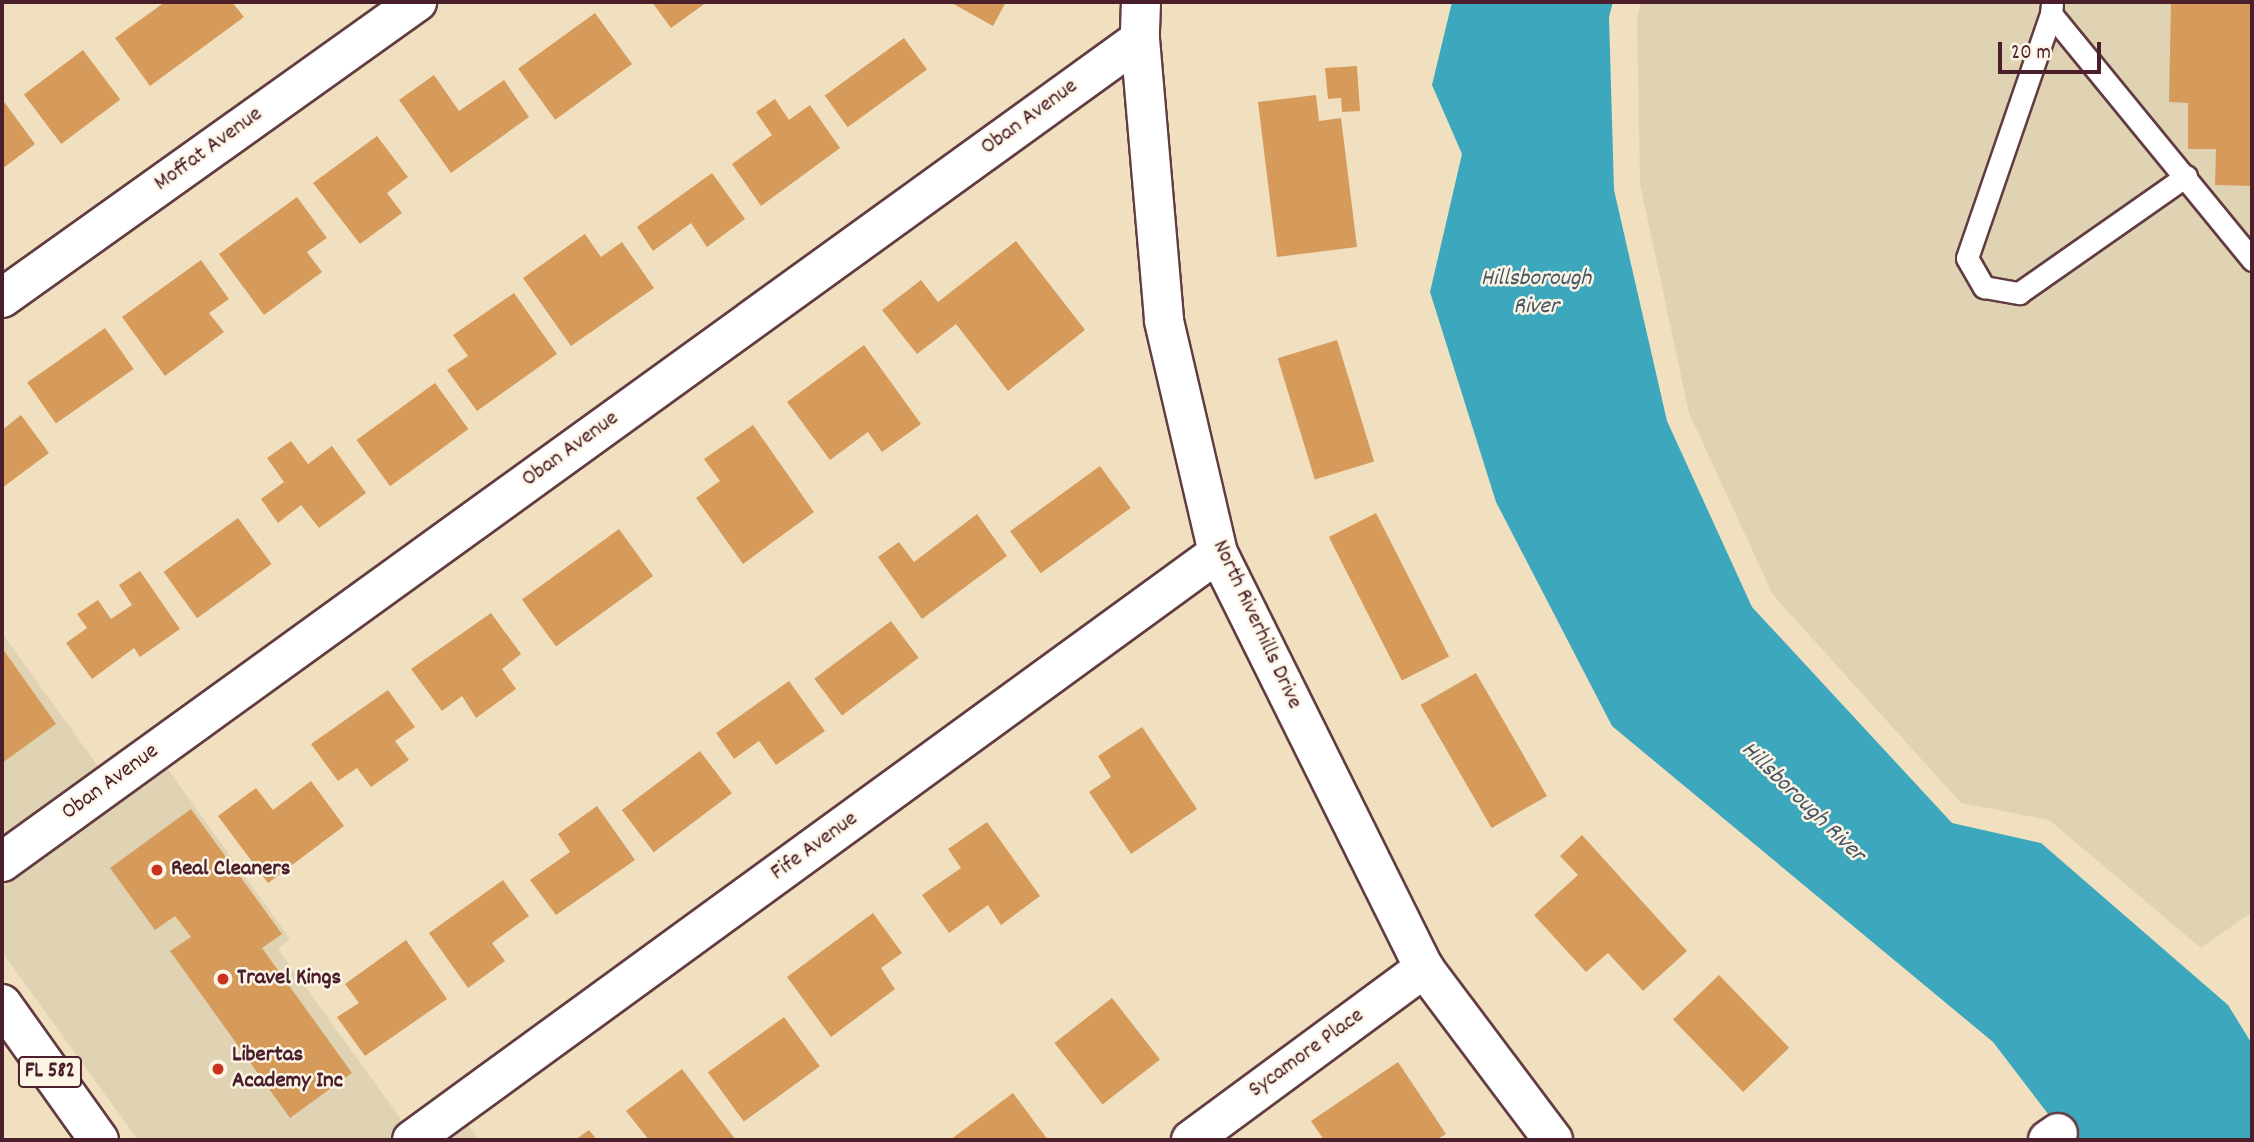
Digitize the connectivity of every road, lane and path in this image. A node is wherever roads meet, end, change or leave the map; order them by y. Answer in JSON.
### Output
{"nodes":[{"id":1,"x":416,"y":2,"type":"edge"},
{"id":2,"x":2052,"y":8,"type":"edge"},
{"id":3,"x":1141,"y":20,"type":"edge"},
{"id":4,"x":2186,"y":176,"type":"junction"},
{"id":5,"x":2252,"y":260,"type":"edge"},
{"id":6,"x":2,"y":298,"type":"edge"},
{"id":7,"x":1218,"y":553,"type":"junction"},
{"id":8,"x":2,"y":862,"type":"edge"},
{"id":9,"x":1424,"y":968,"type":"junction"},
{"id":10,"x":2,"y":1004,"type":"edge"},
{"id":11,"x":99,"y":1140,"type":"edge"},
{"id":12,"x":412,"y":1140,"type":"edge"},
{"id":13,"x":1191,"y":1140,"type":"edge"},
{"id":14,"x":1553,"y":1140,"type":"edge"}],
"edges":[{"from":1,"to":6,"type":"street","name":"Moffat Avenue"},
{"from":2,"to":4,"type":"lane"},
{"from":2,"to":4,"type":"lane"},
{"from":3,"to":7,"type":"street","name":"North Riverhills Drive"},
{"from":3,"to":8,"type":"street","name":"Oban Avenue"},
{"from":4,"to":5,"type":"lane"},
{"from":7,"to":9,"type":"street","name":"North Riverhills Drive"},
{"from":7,"to":12,"type":"street","name":"Fife Avenue"},
{"from":9,"to":13,"type":"street","name":"Sycamore Place"},
{"from":9,"to":14,"type":"street","name":"North Riverhills Drive"},
{"from":10,"to":11,"type":"street","number":"FL 582"}]}
